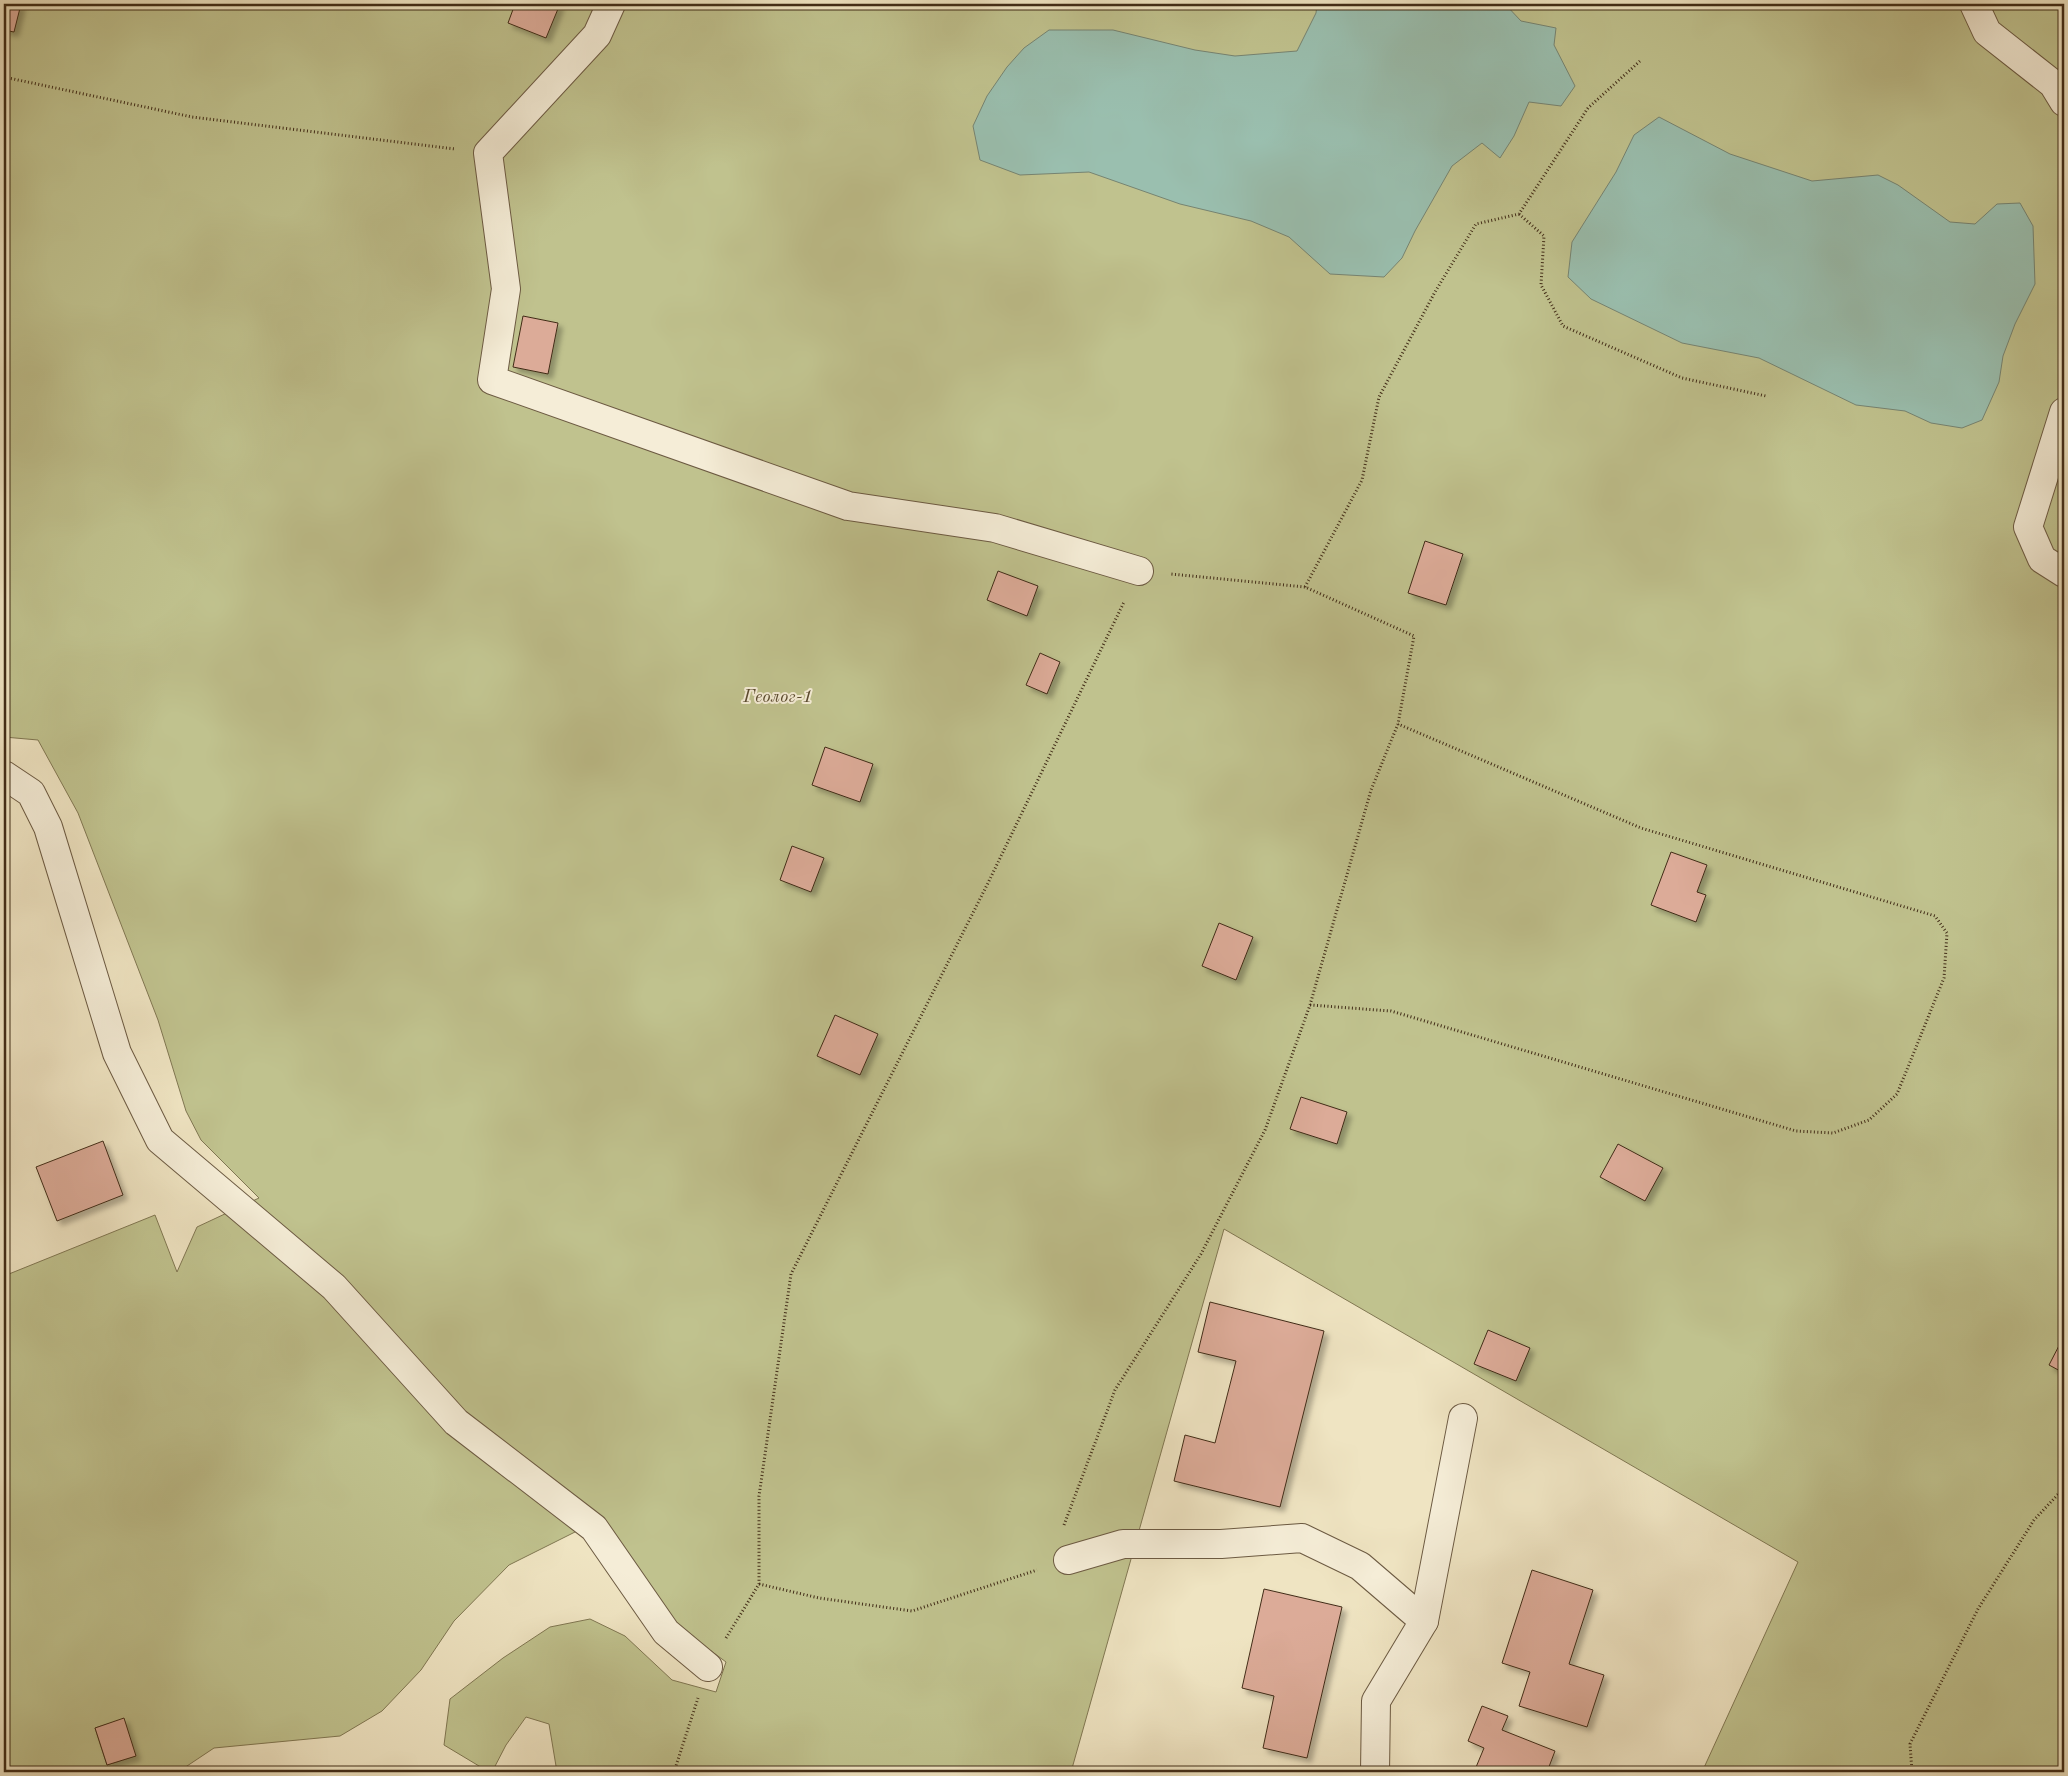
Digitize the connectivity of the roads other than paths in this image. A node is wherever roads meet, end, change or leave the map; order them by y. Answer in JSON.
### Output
{"nodes":[{"id":1,"x":611,"y":4,"type":"edge"},
{"id":2,"x":1974,"y":4,"type":"edge"},
{"id":3,"x":2064,"y":102,"type":"edge"},
{"id":4,"x":2064,"y":412,"type":"edge"},
{"id":5,"x":1140,"y":571,"type":"road end"},
{"id":6,"x":2064,"y":573,"type":"edge"},
{"id":7,"x":4,"y":776,"type":"edge"},
{"id":8,"x":1463,"y":1418,"type":"dead end"},
{"id":9,"x":1068,"y":1560,"type":"road end"},
{"id":10,"x":1424,"y":1621,"type":"junction"},
{"id":11,"x":708,"y":1667,"type":"road end"},
{"id":12,"x":1375,"y":1772,"type":"edge"}],
"edges":[{"from":1,"to":5,"type":"lane"},
{"from":2,"to":3,"type":"lane"},
{"from":4,"to":6,"type":"lane"},
{"from":7,"to":11,"type":"lane"},
{"from":8,"to":10,"type":"lane"},
{"from":9,"to":10,"type":"lane"},
{"from":10,"to":12,"type":"lane"}]}
